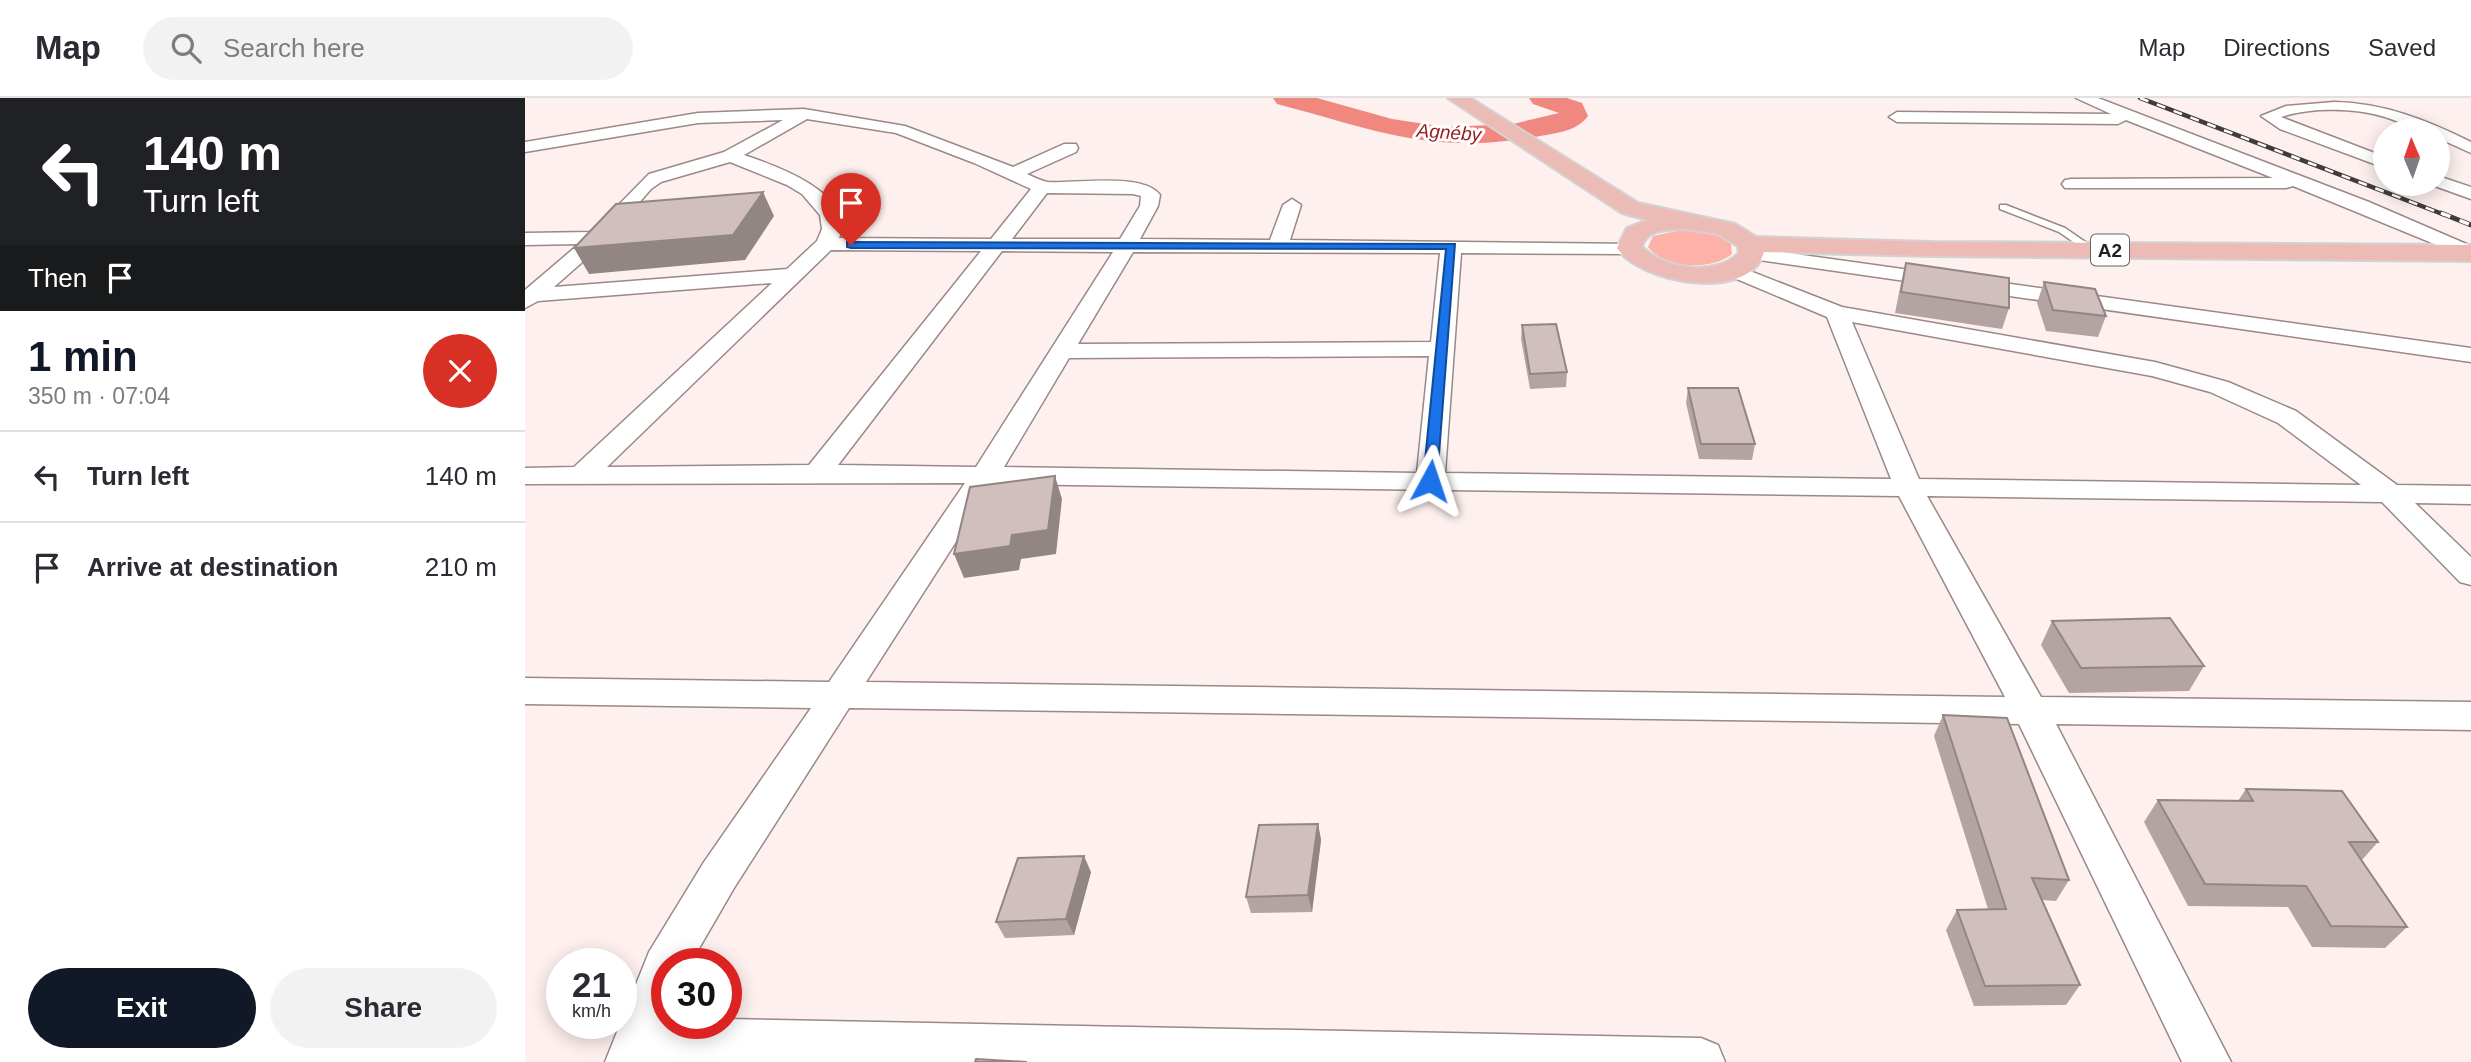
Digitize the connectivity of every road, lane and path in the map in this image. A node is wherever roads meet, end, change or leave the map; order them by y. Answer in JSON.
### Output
{"nodes":[{"id":1,"x":1457,"y":98,"type":"edge"},
{"id":2,"x":2084,"y":98,"type":"edge"},
{"id":3,"x":804,"y":114,"type":"junction"},
{"id":4,"x":1897,"y":117,"type":"dead end"},
{"id":5,"x":2137,"y":119,"type":"junction"},
{"id":6,"x":2409,"y":119,"type":"edge"},
{"id":7,"x":2450,"y":138,"type":"edge"},
{"id":8,"x":525,"y":146,"type":"edge"},
{"id":9,"x":1070,"y":148,"type":"dead end"},
{"id":10,"x":2471,"y":148,"type":"edge"},
{"id":11,"x":730,"y":156,"type":"junction"},
{"id":12,"x":2373,"y":159,"type":"edge"},
{"id":13,"x":2460,"y":171,"type":"dead end"},
{"id":14,"x":1012,"y":174,"type":"junction"},
{"id":15,"x":2450,"y":175,"type":"edge"},
{"id":16,"x":2304,"y":183,"type":"junction"},
{"id":17,"x":2071,"y":184,"type":"dead end"},
{"id":18,"x":2450,"y":184,"type":"edge"},
{"id":19,"x":1042,"y":187,"type":"junction"},
{"id":20,"x":2471,"y":193,"type":"edge"},
{"id":21,"x":1292,"y":205,"type":"dead end"},
{"id":22,"x":2003,"y":207,"type":"dead end"},
{"id":23,"x":1630,"y":208,"type":"junction"},
{"id":24,"x":1686,"y":222,"type":"junction"},
{"id":25,"x":598,"y":238,"type":"junction"},
{"id":26,"x":525,"y":239,"type":"edge"},
{"id":27,"x":1632,"y":241,"type":"junction"},
{"id":28,"x":826,"y":244,"type":"junction"},
{"id":29,"x":998,"y":245,"type":"junction"},
{"id":30,"x":1127,"y":246,"type":"junction"},
{"id":31,"x":1278,"y":246,"type":"junction"},
{"id":32,"x":1451,"y":246,"type":"junction"},
{"id":33,"x":1751,"y":249,"type":"junction"},
{"id":34,"x":2092,"y":250,"type":"junction"},
{"id":35,"x":2471,"y":253,"type":"edge"},
{"id":36,"x":1732,"y":270,"type":"junction"},
{"id":37,"x":792,"y":275,"type":"junction"},
{"id":38,"x":529,"y":298,"type":"edge"},
{"id":39,"x":1837,"y":313,"type":"junction"},
{"id":40,"x":1442,"y":349,"type":"junction"},
{"id":41,"x":1062,"y":351,"type":"junction"},
{"id":42,"x":2471,"y":355,"type":"edge"},
{"id":43,"x":817,"y":473,"type":"junction"},
{"id":44,"x":985,"y":475,"type":"junction"},
{"id":45,"x":525,"y":476,"type":"edge"},
{"id":46,"x":581,"y":476,"type":"junction"},
{"id":47,"x":1430,"y":481,"type":"junction"},
{"id":48,"x":1908,"y":487,"type":"junction"},
{"id":49,"x":2389,"y":493,"type":"junction"},
{"id":50,"x":2471,"y":495,"type":"edge"},
{"id":51,"x":2471,"y":575,"type":"edge"},
{"id":52,"x":528,"y":694,"type":"edge"},
{"id":53,"x":836,"y":697,"type":"junction"},
{"id":54,"x":2030,"y":709,"type":"junction"},
{"id":55,"x":2471,"y":716,"type":"edge"},
{"id":56,"x":633,"y":1051,"type":"edge"},
{"id":57,"x":1476,"y":1060,"type":"edge"},
{"id":58,"x":1701,"y":1062,"type":"edge"},
{"id":59,"x":2207,"y":1062,"type":"edge"}],
"edges":[{"from":1,"to":23,"type":"main road"},
{"from":2,"to":5,"type":"street"},
{"from":3,"to":8,"type":"street"},
{"from":3,"to":11,"type":"street"},
{"from":3,"to":14,"type":"street"},
{"from":4,"to":5,"type":"street"},
{"from":5,"to":16,"type":"street"},
{"from":6,"to":12,"type":"street"},
{"from":7,"to":10,"type":"street"},
{"from":9,"to":14,"type":"street"},
{"from":11,"to":25,"type":"street"},
{"from":11,"to":28,"type":"street"},
{"from":13,"to":15,"type":"street"},
{"from":14,"to":19,"type":"street"},
{"from":16,"to":17,"type":"street"},
{"from":16,"to":35,"type":"street"},
{"from":18,"to":20,"type":"street"},
{"from":19,"to":29,"type":"street"},
{"from":19,"to":30,"type":"street"},
{"from":21,"to":31,"type":"street"},
{"from":22,"to":34,"type":"lane"},
{"from":23,"to":24,"type":"main road"},
{"from":23,"to":27,"type":"main road"},
{"from":24,"to":27,"type":"main road"},
{"from":24,"to":33,"type":"main road"},
{"from":25,"to":26,"type":"street"},
{"from":25,"to":38,"type":"street"},
{"from":27,"to":32,"type":"street"},
{"from":27,"to":36,"type":"main road"},
{"from":28,"to":29,"type":"street"},
{"from":28,"to":37,"type":"street"},
{"from":29,"to":30,"type":"street"},
{"from":29,"to":43,"type":"street"},
{"from":30,"to":31,"type":"street"},
{"from":30,"to":41,"type":"street"},
{"from":31,"to":32,"type":"street"},
{"from":32,"to":40,"type":"street"},
{"from":33,"to":34,"type":"main road","number":"A2"},
{"from":33,"to":36,"type":"main road"},
{"from":33,"to":42,"type":"street"},
{"from":34,"to":35,"type":"main road","number":"A2"},
{"from":36,"to":39,"type":"street"},
{"from":37,"to":38,"type":"street"},
{"from":37,"to":46,"type":"street"},
{"from":39,"to":48,"type":"street"},
{"from":39,"to":49,"type":"street"},
{"from":40,"to":41,"type":"street"},
{"from":40,"to":47,"type":"street"},
{"from":41,"to":44,"type":"street"},
{"from":43,"to":44,"type":"street"},
{"from":43,"to":46,"type":"street"},
{"from":44,"to":47,"type":"street"},
{"from":44,"to":53,"type":"street"},
{"from":45,"to":46,"type":"street"},
{"from":47,"to":48,"type":"street"},
{"from":48,"to":49,"type":"street"},
{"from":48,"to":54,"type":"street"},
{"from":49,"to":50,"type":"street"},
{"from":49,"to":51,"type":"street"},
{"from":52,"to":53,"type":"street"},
{"from":53,"to":54,"type":"street"},
{"from":53,"to":56,"type":"street"},
{"from":54,"to":55,"type":"street"},
{"from":54,"to":59,"type":"street"},
{"from":56,"to":57,"type":"street"},
{"from":57,"to":58,"type":"street"}]}
